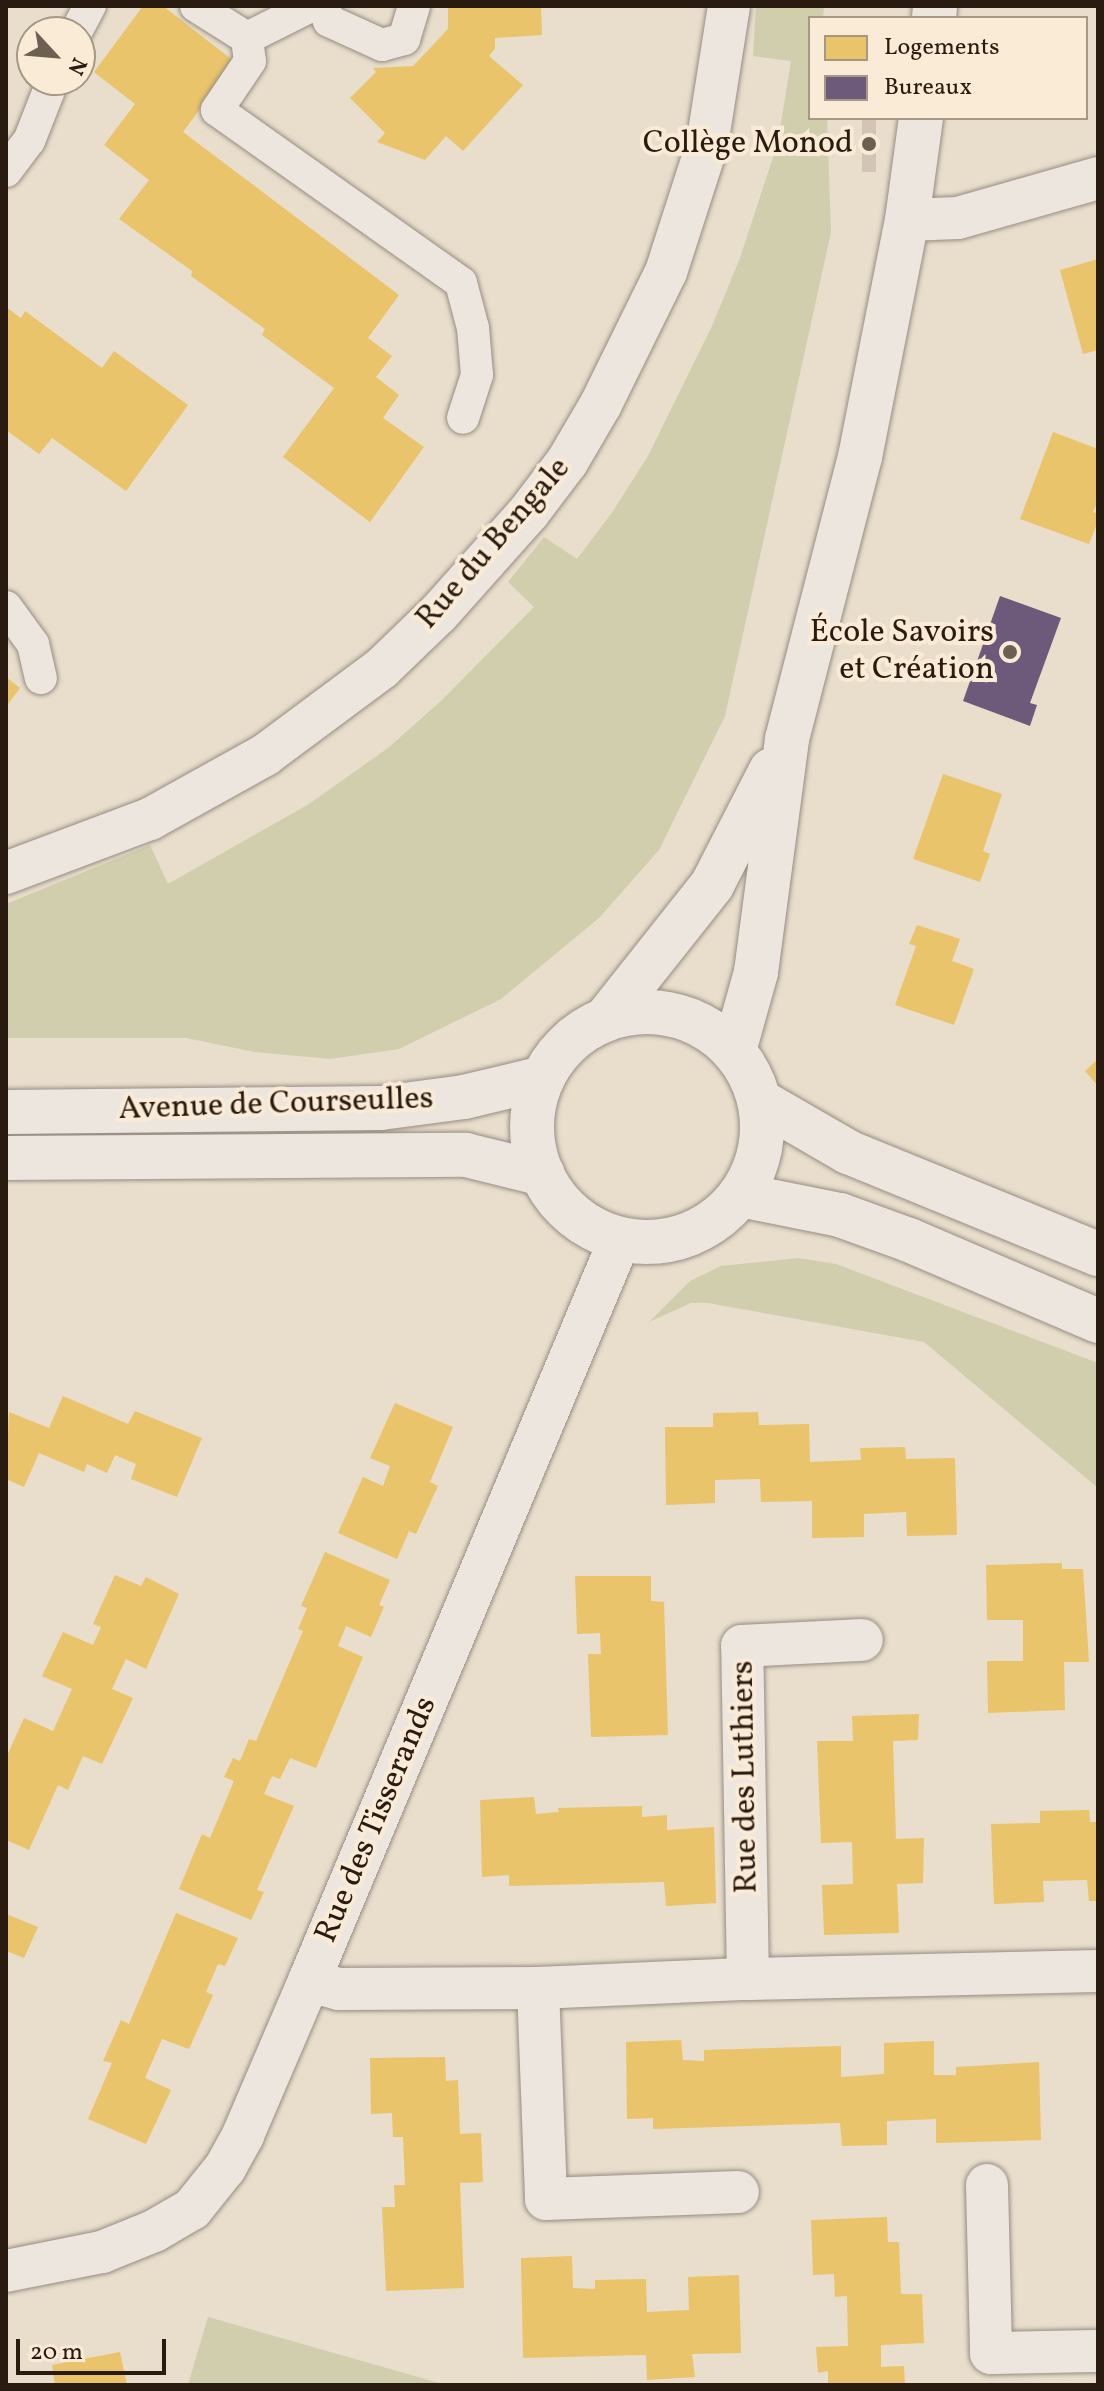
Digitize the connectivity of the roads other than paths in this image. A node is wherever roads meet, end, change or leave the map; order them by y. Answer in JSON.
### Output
{"nodes":[{"id":1,"x":196,"y":6,"type":"edge"},
{"id":2,"x":311,"y":6,"type":"edge"},
{"id":3,"x":323,"y":6,"type":"edge"},
{"id":4,"x":414,"y":6,"type":"edge"},
{"id":5,"x":729,"y":6,"type":"edge"},
{"id":6,"x":247,"y":38,"type":"junction"},
{"id":7,"x":47,"y":96,"type":"edge"},
{"id":8,"x":921,"y":120,"type":"edge"},
{"id":9,"x":6,"y":171,"type":"edge"},
{"id":10,"x":1098,"y":178,"type":"edge"},
{"id":11,"x":907,"y":220,"type":"junction"},
{"id":12,"x":463,"y":418,"type":"dead end"},
{"id":13,"x":6,"y":607,"type":"edge"},
{"id":14,"x":41,"y":678,"type":"dead end"},
{"id":15,"x":787,"y":739,"type":"junction"},
{"id":16,"x":6,"y":873,"type":"edge"},
{"id":17,"x":605,"y":1020,"type":"junction"},
{"id":18,"x":734,"y":1051,"type":"junction"},
{"id":19,"x":543,"y":1078,"type":"junction"},
{"id":20,"x":760,"y":1101,"type":"junction"},
{"id":21,"x":6,"y":1112,"type":"edge"},
{"id":22,"x":6,"y":1158,"type":"edge"},
{"id":23,"x":543,"y":1174,"type":"junction"},
{"id":24,"x":740,"y":1195,"type":"junction"},
{"id":25,"x":620,"y":1239,"type":"junction"},
{"id":26,"x":1098,"y":1254,"type":"edge"},
{"id":27,"x":1098,"y":1321,"type":"edge"},
{"id":28,"x":862,"y":1640,"type":"dead end"},
{"id":29,"x":1098,"y":1971,"type":"edge"},
{"id":30,"x":748,"y":1979,"type":"junction"},
{"id":31,"x":309,"y":1981,"type":"junction"},
{"id":32,"x":538,"y":1988,"type":"junction"},
{"id":33,"x":987,"y":2185,"type":"dead end"},
{"id":34,"x":738,"y":2192,"type":"dead end"},
{"id":35,"x":6,"y":2271,"type":"edge"},
{"id":36,"x":1098,"y":2351,"type":"edge"}],
"edges":[{"from":1,"to":6,"type":"street"},
{"from":2,"to":6,"type":"street"},
{"from":3,"to":4,"type":"street"},
{"from":5,"to":16,"type":"street","name":"Rue du Bengale"},
{"from":6,"to":12,"type":"street"},
{"from":7,"to":9,"type":"street"},
{"from":8,"to":11,"type":"main road"},
{"from":10,"to":11,"type":"street"},
{"from":11,"to":15,"type":"main road"},
{"from":13,"to":14,"type":"street"},
{"from":15,"to":17,"type":"main road"},
{"from":15,"to":18,"type":"main road"},
{"from":17,"to":18,"type":"main road"},
{"from":17,"to":19,"type":"main road"},
{"from":18,"to":20,"type":"main road"},
{"from":19,"to":21,"type":"main road","name":"Avenue de Courseulles"},
{"from":19,"to":23,"type":"main road"},
{"from":20,"to":24,"type":"main road"},
{"from":20,"to":26,"type":"main road"},
{"from":22,"to":23,"type":"main road","name":"Avenue de Courseulles"},
{"from":23,"to":25,"type":"main road"},
{"from":24,"to":25,"type":"main road"},
{"from":24,"to":27,"type":"main road"},
{"from":25,"to":31,"type":"street","name":"Rue des Tisserands"},
{"from":28,"to":30,"type":"street","name":"Rue des Luthiers"},
{"from":29,"to":30,"type":"street"},
{"from":30,"to":32,"type":"street"},
{"from":31,"to":32,"type":"street"},
{"from":31,"to":35,"type":"street","name":"Rue des Tisserands"},
{"from":32,"to":34,"type":"street"},
{"from":33,"to":36,"type":"street"}]}
